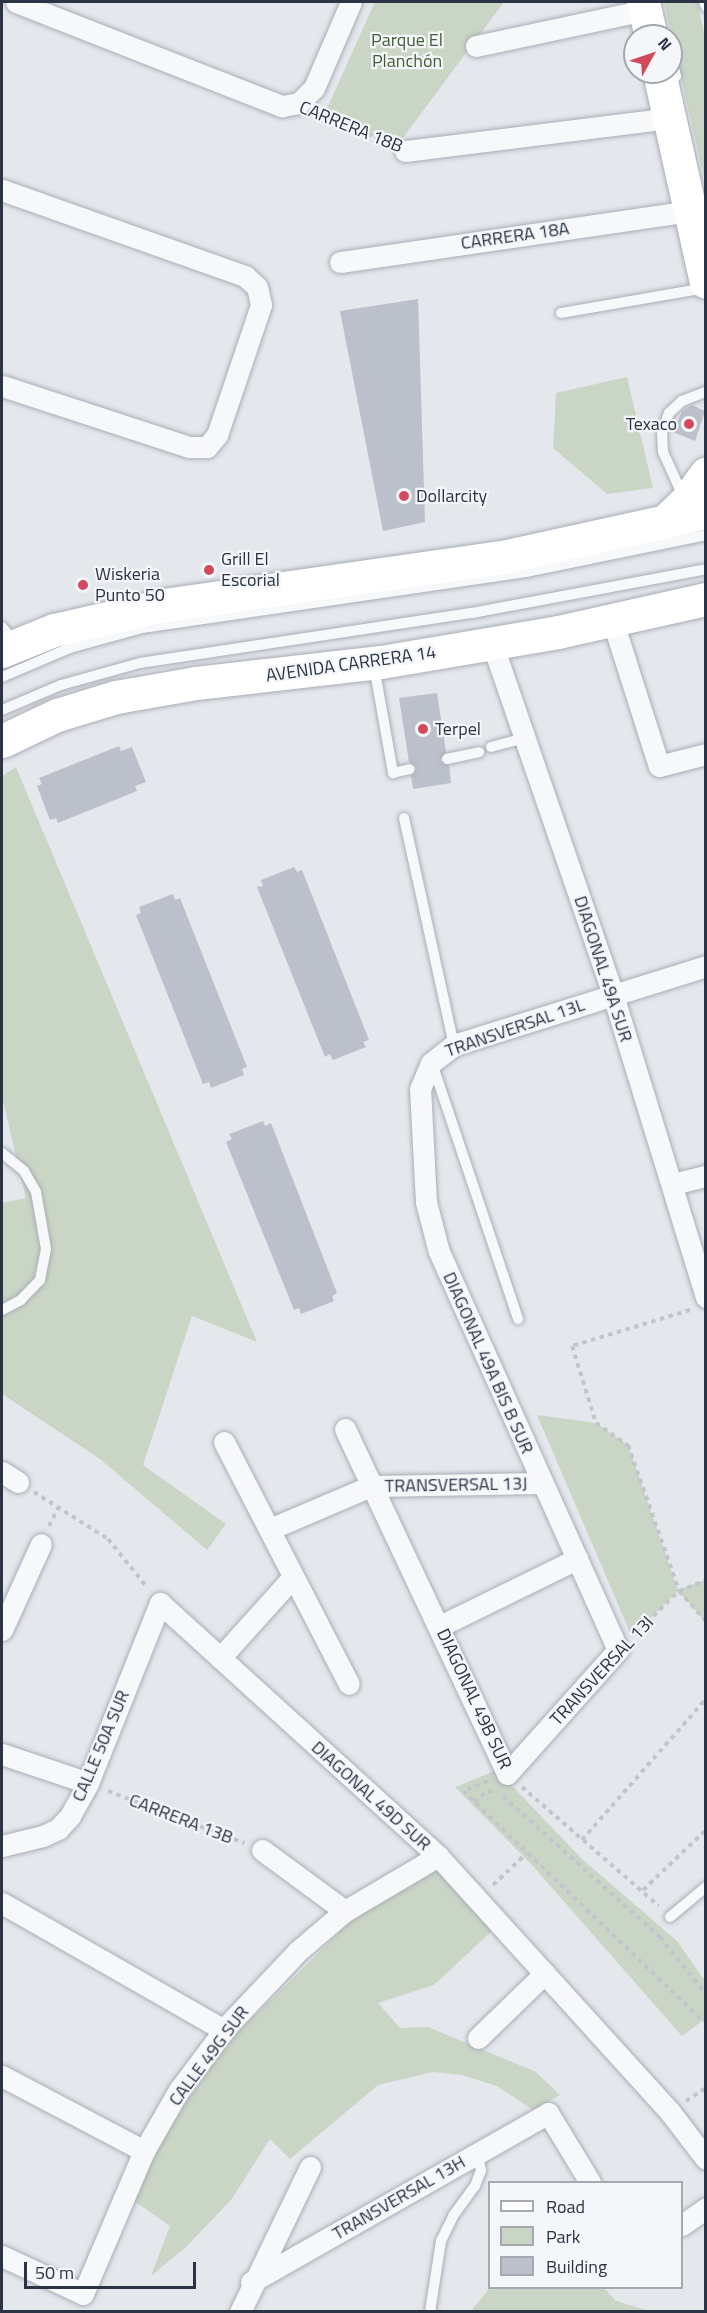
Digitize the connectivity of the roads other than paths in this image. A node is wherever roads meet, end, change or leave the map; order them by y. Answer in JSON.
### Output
{"nodes":[{"id":1,"x":16,"y":2,"type":"edge"},
{"id":2,"x":351,"y":2,"type":"edge"},
{"id":3,"x":704,"y":2,"type":"edge"},
{"id":4,"x":705,"y":7,"type":"edge"},
{"id":5,"x":646,"y":16,"type":"edge"},
{"id":6,"x":476,"y":46,"type":"dead end"},
{"id":7,"x":668,"y":84,"type":"edge"},
{"id":8,"x":669,"y":118,"type":"junction"},
{"id":9,"x":405,"y":151,"type":"road end"},
{"id":10,"x":2,"y":190,"type":"edge"},
{"id":11,"x":689,"y":210,"type":"junction"},
{"id":12,"x":340,"y":262,"type":"dead end"},
{"id":13,"x":705,"y":282,"type":"edge"},
{"id":14,"x":705,"y":288,"type":"edge"},
{"id":15,"x":561,"y":313,"type":"dead end"},
{"id":16,"x":2,"y":386,"type":"edge"},
{"id":17,"x":705,"y":392,"type":"edge"},
{"id":18,"x":705,"y":473,"type":"edge"},
{"id":19,"x":688,"y":519,"type":"edge"},
{"id":20,"x":705,"y":569,"type":"edge"},
{"id":21,"x":705,"y":589,"type":"edge"},
{"id":22,"x":705,"y":599,"type":"edge"},
{"id":23,"x":612,"y":618,"type":"junction"},
{"id":24,"x":7,"y":641,"type":"edge"},
{"id":25,"x":492,"y":643,"type":"junction"},
{"id":26,"x":373,"y":663,"type":"junction"},
{"id":27,"x":2,"y":677,"type":"edge"},
{"id":28,"x":2,"y":710,"type":"edge"},
{"id":29,"x":525,"y":738,"type":"junction"},
{"id":30,"x":2,"y":741,"type":"edge"},
{"id":31,"x":491,"y":747,"type":"dead end"},
{"id":32,"x":478,"y":752,"type":"dead end"},
{"id":33,"x":705,"y":754,"type":"edge"},
{"id":34,"x":447,"y":759,"type":"dead end"},
{"id":35,"x":410,"y":769,"type":"dead end"},
{"id":36,"x":404,"y":818,"type":"dead end"},
{"id":37,"x":705,"y":966,"type":"edge"},
{"id":38,"x":613,"y":995,"type":"junction"},
{"id":39,"x":454,"y":1045,"type":"junction"},
{"id":40,"x":431,"y":1063,"type":"junction"},
{"id":41,"x":2,"y":1153,"type":"edge"},
{"id":42,"x":705,"y":1176,"type":"edge"},
{"id":43,"x":673,"y":1184,"type":"junction"},
{"id":44,"x":700,"y":1303,"type":"edge"},
{"id":45,"x":2,"y":1310,"type":"edge"},
{"id":46,"x":518,"y":1319,"type":"dead end"},
{"id":47,"x":345,"y":1429,"type":"dead end"},
{"id":48,"x":224,"y":1442,"type":"dead end"},
{"id":49,"x":542,"y":1483,"type":"junction"},
{"id":50,"x":371,"y":1486,"type":"junction"},
{"id":51,"x":270,"y":1529,"type":"junction"},
{"id":52,"x":41,"y":1544,"type":"dead end"},
{"id":53,"x":577,"y":1559,"type":"junction"},
{"id":54,"x":292,"y":1578,"type":"junction"},
{"id":55,"x":160,"y":1603,"type":"joint"},
{"id":56,"x":440,"y":1626,"type":"junction"},
{"id":57,"x":2,"y":1630,"type":"edge"},
{"id":58,"x":618,"y":1650,"type":"joint"},
{"id":59,"x":220,"y":1658,"type":"junction"},
{"id":60,"x":349,"y":1684,"type":"dead end"},
{"id":61,"x":2,"y":1754,"type":"edge"},
{"id":62,"x":507,"y":1774,"type":"joint"},
{"id":63,"x":88,"y":1784,"type":"junction"},
{"id":64,"x":2,"y":1846,"type":"edge"},
{"id":65,"x":262,"y":1850,"type":"road end"},
{"id":66,"x":438,"y":1856,"type":"junction"},
{"id":67,"x":705,"y":1887,"type":"edge"},
{"id":68,"x":2,"y":1903,"type":"edge"},
{"id":69,"x":345,"y":1911,"type":"junction"},
{"id":70,"x":670,"y":1917,"type":"road end"},
{"id":71,"x":545,"y":1973,"type":"junction"},
{"id":72,"x":224,"y":2030,"type":"junction"},
{"id":73,"x":478,"y":2038,"type":"dead end"},
{"id":74,"x":2,"y":2076,"type":"edge"},
{"id":75,"x":144,"y":2151,"type":"junction"},
{"id":76,"x":477,"y":2153,"type":"junction"},
{"id":77,"x":705,"y":2159,"type":"edge"},
{"id":78,"x":310,"y":2167,"type":"dead end"},
{"id":79,"x":589,"y":2181,"type":"edge"},
{"id":80,"x":705,"y":2208,"type":"edge"},
{"id":81,"x":683,"y":2224,"type":"edge"},
{"id":82,"x":2,"y":2256,"type":"edge"},
{"id":83,"x":251,"y":2282,"type":"junction"},
{"id":84,"x":240,"y":2312,"type":"edge"},
{"id":85,"x":430,"y":2312,"type":"edge"}],
"edges":[{"from":1,"to":2,"type":"street","name":"CARRERA 18B"},
{"from":3,"to":4,"type":"lane"},
{"from":5,"to":6,"type":"street"},
{"from":7,"to":8,"type":"main road"},
{"from":8,"to":9,"type":"street","name":"CARRERA 18B"},
{"from":8,"to":11,"type":"main road"},
{"from":10,"to":16,"type":"street"},
{"from":11,"to":12,"type":"street","name":"CARRERA 18A"},
{"from":11,"to":13,"type":"main road"},
{"from":14,"to":15,"type":"lane"},
{"from":17,"to":19,"type":"lane"},
{"from":18,"to":19,"type":"main road"},
{"from":19,"to":24,"type":"main road"},
{"from":19,"to":27,"type":"lane"},
{"from":20,"to":28,"type":"lane"},
{"from":21,"to":23,"type":"main road"},
{"from":22,"to":23,"type":"main road","name":"AVENIDA CARRERA 14"},
{"from":23,"to":25,"type":"main road","name":"AVENIDA CARRERA 14"},
{"from":23,"to":33,"type":"street"},
{"from":25,"to":26,"type":"main road","name":"AVENIDA CARRERA 14"},
{"from":25,"to":29,"type":"street","name":"DIAGONAL 49A SUR"},
{"from":26,"to":30,"type":"main road","name":"AVENIDA CARRERA 14"},
{"from":26,"to":35,"type":"lane"},
{"from":29,"to":31,"type":"lane"},
{"from":29,"to":38,"type":"street","name":"DIAGONAL 49A SUR"},
{"from":32,"to":34,"type":"lane"},
{"from":36,"to":39,"type":"lane"},
{"from":37,"to":38,"type":"street","name":"TRANSVERSAL 13L"},
{"from":38,"to":39,"type":"street","name":"TRANSVERSAL 13L"},
{"from":38,"to":43,"type":"street","name":"DIAGONAL 49A SUR"},
{"from":39,"to":40,"type":"street","name":"TRANSVERSAL 13L"},
{"from":40,"to":46,"type":"lane"},
{"from":40,"to":49,"type":"street","name":"DIAGONAL 49A BIS B SUR"},
{"from":41,"to":45,"type":"lane"},
{"from":42,"to":43,"type":"street"},
{"from":43,"to":44,"type":"street","name":"DIAGONAL 49A SUR"},
{"from":47,"to":50,"type":"street","name":"DIAGONAL 49B SUR"},
{"from":48,"to":51,"type":"street"},
{"from":49,"to":50,"type":"street","name":"TRANSVERSAL 13J"},
{"from":49,"to":53,"type":"street","name":"DIAGONAL 49A BIS B SUR"},
{"from":50,"to":51,"type":"street","name":"TRANSVERSAL 13J"},
{"from":50,"to":56,"type":"street","name":"DIAGONAL 49B SUR"},
{"from":51,"to":54,"type":"street"},
{"from":52,"to":57,"type":"street"},
{"from":53,"to":56,"type":"street"},
{"from":53,"to":58,"type":"street","name":"DIAGONAL 49A BIS B SUR"},
{"from":54,"to":59,"type":"street"},
{"from":54,"to":60,"type":"street"},
{"from":55,"to":59,"type":"street","name":"DIAGONAL 49D SUR"},
{"from":55,"to":63,"type":"street","name":"CALLE 50A SUR"},
{"from":56,"to":62,"type":"street","name":"DIAGONAL 49B SUR"},
{"from":58,"to":62,"type":"street","name":"TRANSVERSAL 13I"},
{"from":59,"to":66,"type":"street","name":"DIAGONAL 49D SUR"},
{"from":61,"to":63,"type":"street"},
{"from":63,"to":64,"type":"street","name":"CALLE 50A SUR"},
{"from":65,"to":69,"type":"street"},
{"from":66,"to":69,"type":"street","name":"CALLE 49G SUR"},
{"from":66,"to":71,"type":"street","name":"DIAGONAL 49D SUR"},
{"from":67,"to":70,"type":"lane"},
{"from":68,"to":72,"type":"street"},
{"from":69,"to":72,"type":"street","name":"CALLE 49G SUR"},
{"from":71,"to":73,"type":"street"},
{"from":71,"to":77,"type":"street","name":"DIAGONAL 49D SUR"},
{"from":72,"to":75,"type":"street","name":"CALLE 49G SUR"},
{"from":74,"to":75,"type":"street"},
{"from":75,"to":82,"type":"street","name":"CALLE 49G SUR"},
{"from":76,"to":79,"type":"street","name":"TRANSVERSAL 13H"},
{"from":76,"to":83,"type":"street","name":"TRANSVERSAL 13H"},
{"from":76,"to":85,"type":"lane"},
{"from":78,"to":83,"type":"street"},
{"from":80,"to":81,"type":"street"},
{"from":83,"to":84,"type":"street"}]}
